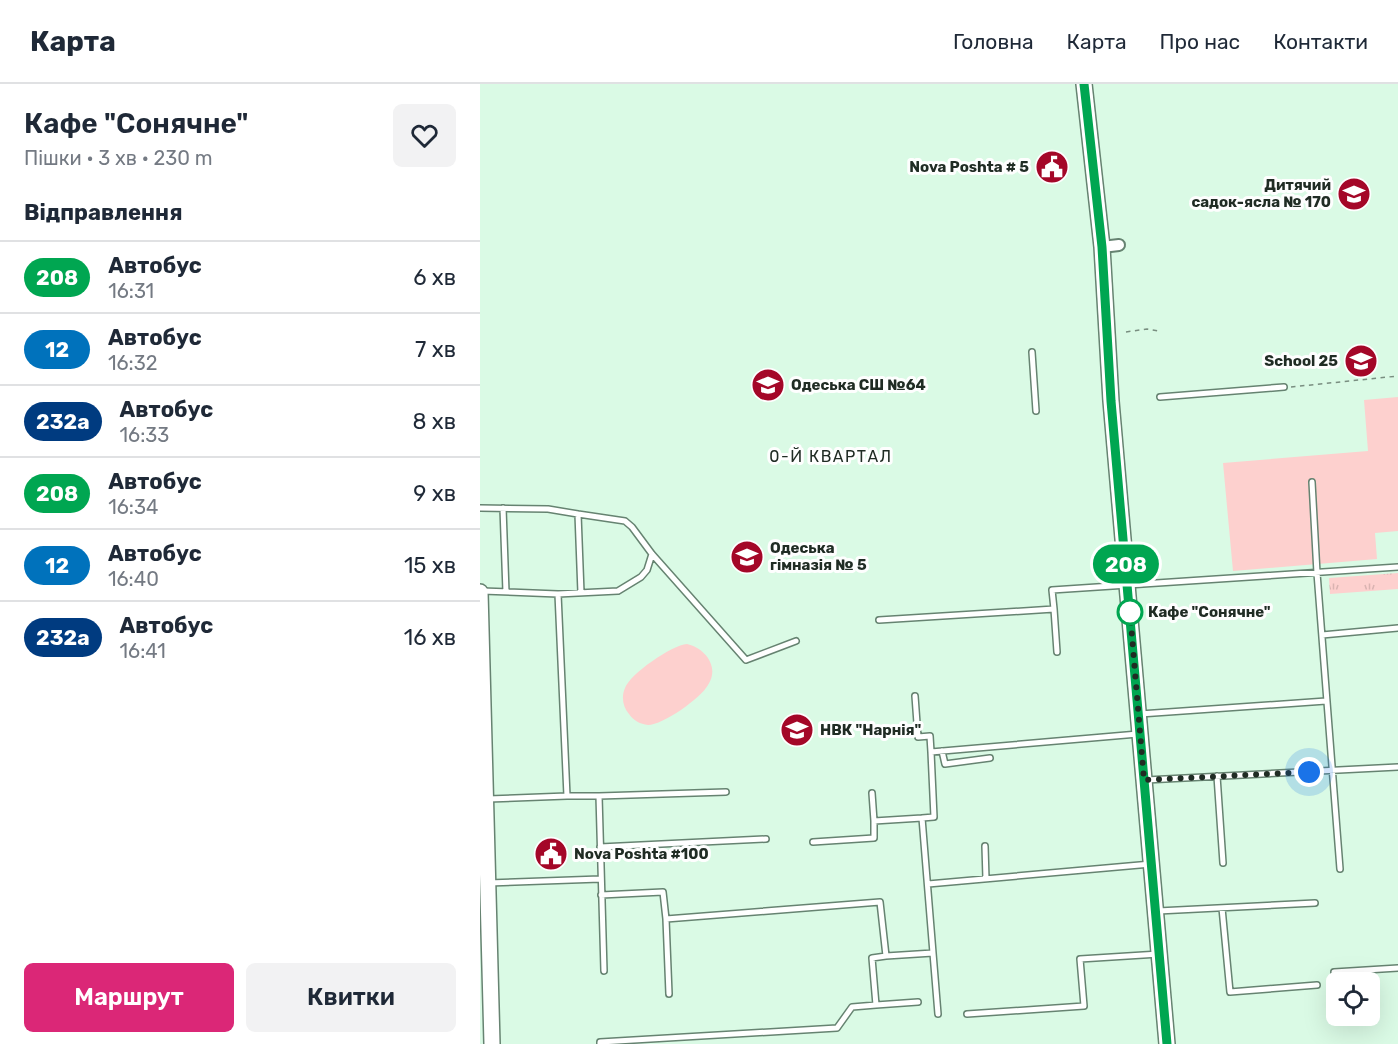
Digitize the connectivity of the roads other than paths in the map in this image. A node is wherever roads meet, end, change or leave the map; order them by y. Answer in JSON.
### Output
{"nodes":[{"id":1,"x":1084,"y":84,"type":"edge"},
{"id":2,"x":1119,"y":245,"type":"dead end"},
{"id":3,"x":1102,"y":247,"type":"junction"},
{"id":4,"x":1032,"y":352,"type":"dead end"},
{"id":5,"x":1284,"y":387,"type":"road end"},
{"id":6,"x":1160,"y":397,"type":"dead end"},
{"id":7,"x":1036,"y":411,"type":"dead end"},
{"id":8,"x":1312,"y":482,"type":"dead end"},
{"id":9,"x":480,"y":508,"type":"edge"},
{"id":10,"x":503,"y":508,"type":"junction"},
{"id":11,"x":578,"y":514,"type":"junction"},
{"id":12,"x":652,"y":554,"type":"junction"},
{"id":13,"x":1398,"y":567,"type":"edge"},
{"id":14,"x":1317,"y":573,"type":"junction"},
{"id":15,"x":1128,"y":585,"type":"junction"},
{"id":16,"x":480,"y":592,"type":"edge"},
{"id":17,"x":506,"y":592,"type":"junction"},
{"id":18,"x":581,"y":593,"type":"junction"},
{"id":19,"x":558,"y":594,"type":"junction"},
{"id":20,"x":1054,"y":609,"type":"junction"},
{"id":21,"x":879,"y":620,"type":"dead end"},
{"id":22,"x":1398,"y":628,"type":"edge"},
{"id":23,"x":1322,"y":634,"type":"junction"},
{"id":24,"x":481,"y":641,"type":"edge"},
{"id":25,"x":796,"y":641,"type":"dead end"},
{"id":26,"x":1057,"y":652,"type":"dead end"},
{"id":27,"x":915,"y":696,"type":"dead end"},
{"id":28,"x":1326,"y":701,"type":"junction"},
{"id":29,"x":1138,"y":714,"type":"junction"},
{"id":30,"x":1140,"y":734,"type":"junction"},
{"id":31,"x":942,"y":751,"type":"junction"},
{"id":32,"x":931,"y":752,"type":"junction"},
{"id":33,"x":990,"y":758,"type":"dead end"},
{"id":34,"x":1398,"y":767,"type":"edge"},
{"id":35,"x":1332,"y":771,"type":"junction"},
{"id":36,"x":1217,"y":776,"type":"junction"},
{"id":37,"x":1144,"y":780,"type":"junction"},
{"id":38,"x":726,"y":792,"type":"dead end"},
{"id":39,"x":872,"y":793,"type":"dead end"},
{"id":40,"x":567,"y":796,"type":"junction"},
{"id":41,"x":599,"y":796,"type":"junction"},
{"id":42,"x":487,"y":799,"type":"junction"},
{"id":43,"x":922,"y":818,"type":"junction"},
{"id":44,"x":874,"y":821,"type":"junction"},
{"id":45,"x":766,"y":839,"type":"dead end"},
{"id":46,"x":813,"y":842,"type":"dead end"},
{"id":47,"x":985,"y":846,"type":"dead end"},
{"id":48,"x":600,"y":847,"type":"junction"},
{"id":49,"x":1223,"y":863,"type":"dead end"},
{"id":50,"x":1151,"y":864,"type":"junction"},
{"id":51,"x":1340,"y":869,"type":"dead end"},
{"id":52,"x":485,"y":875,"type":"edge"},
{"id":53,"x":600,"y":879,"type":"junction"},
{"id":54,"x":986,"y":879,"type":"junction"},
{"id":55,"x":928,"y":884,"type":"junction"},
{"id":56,"x":601,"y":895,"type":"junction"},
{"id":57,"x":1315,"y":903,"type":"dead end"},
{"id":58,"x":1222,"y":908,"type":"junction"},
{"id":59,"x":1156,"y":912,"type":"junction"},
{"id":60,"x":666,"y":919,"type":"junction"},
{"id":61,"x":933,"y":953,"type":"junction"},
{"id":62,"x":1160,"y":953,"type":"junction"},
{"id":63,"x":886,"y":956,"type":"junction"},
{"id":64,"x":1398,"y":968,"type":"edge"},
{"id":65,"x":604,"y":972,"type":"dead end"},
{"id":66,"x":1334,"y":972,"type":"dead end"},
{"id":67,"x":1317,"y":985,"type":"dead end"},
{"id":68,"x":669,"y":994,"type":"dead end"},
{"id":69,"x":918,"y":1002,"type":"dead end"},
{"id":70,"x":876,"y":1005,"type":"junction"},
{"id":71,"x":486,"y":1014,"type":"edge"},
{"id":72,"x":938,"y":1014,"type":"dead end"},
{"id":73,"x":967,"y":1014,"type":"dead end"},
{"id":74,"x":492,"y":1044,"type":"edge"},
{"id":75,"x":600,"y":1044,"type":"edge"},
{"id":76,"x":1167,"y":1044,"type":"edge"}],
"edges":[{"from":1,"to":3,"type":"main road"},
{"from":2,"to":3,"type":"street"},
{"from":3,"to":15,"type":"main road"},
{"from":4,"to":7,"type":"lane"},
{"from":5,"to":6,"type":"lane"},
{"from":8,"to":14,"type":"lane"},
{"from":9,"to":10,"type":"lane"},
{"from":10,"to":11,"type":"lane"},
{"from":10,"to":17,"type":"lane"},
{"from":11,"to":12,"type":"lane"},
{"from":11,"to":18,"type":"lane"},
{"from":12,"to":18,"type":"lane"},
{"from":12,"to":25,"type":"lane"},
{"from":13,"to":14,"type":"lane"},
{"from":14,"to":15,"type":"lane"},
{"from":14,"to":23,"type":"lane"},
{"from":15,"to":20,"type":"lane"},
{"from":15,"to":29,"type":"main road"},
{"from":16,"to":17,"type":"lane"},
{"from":16,"to":24,"type":"main road"},
{"from":17,"to":19,"type":"lane"},
{"from":18,"to":19,"type":"lane"},
{"from":19,"to":40,"type":"lane"},
{"from":20,"to":21,"type":"lane"},
{"from":20,"to":26,"type":"lane"},
{"from":22,"to":23,"type":"lane"},
{"from":23,"to":28,"type":"lane"},
{"from":24,"to":42,"type":"main road"},
{"from":27,"to":32,"type":"lane"},
{"from":28,"to":29,"type":"lane"},
{"from":28,"to":35,"type":"lane"},
{"from":29,"to":30,"type":"main road"},
{"from":30,"to":31,"type":"lane"},
{"from":30,"to":37,"type":"main road"},
{"from":31,"to":32,"type":"lane"},
{"from":31,"to":33,"type":"lane"},
{"from":32,"to":43,"type":"lane"},
{"from":34,"to":35,"type":"lane"},
{"from":35,"to":36,"type":"lane"},
{"from":35,"to":51,"type":"lane"},
{"from":36,"to":37,"type":"lane"},
{"from":36,"to":49,"type":"lane"},
{"from":37,"to":50,"type":"main road"},
{"from":38,"to":41,"type":"lane"},
{"from":39,"to":44,"type":"lane"},
{"from":40,"to":41,"type":"lane"},
{"from":40,"to":42,"type":"lane"},
{"from":41,"to":48,"type":"lane"},
{"from":42,"to":52,"type":"main road"},
{"from":43,"to":44,"type":"lane"},
{"from":43,"to":55,"type":"lane"},
{"from":44,"to":46,"type":"lane"},
{"from":45,"to":48,"type":"lane"},
{"from":47,"to":54,"type":"lane"},
{"from":48,"to":53,"type":"lane"},
{"from":50,"to":54,"type":"lane"},
{"from":50,"to":59,"type":"main road"},
{"from":52,"to":53,"type":"lane"},
{"from":52,"to":71,"type":"main road"},
{"from":53,"to":56,"type":"lane"},
{"from":54,"to":55,"type":"lane"},
{"from":55,"to":61,"type":"lane"},
{"from":56,"to":60,"type":"lane"},
{"from":56,"to":65,"type":"lane"},
{"from":57,"to":58,"type":"lane"},
{"from":58,"to":59,"type":"lane"},
{"from":58,"to":67,"type":"lane"},
{"from":59,"to":62,"type":"main road"},
{"from":60,"to":63,"type":"lane"},
{"from":60,"to":68,"type":"lane"},
{"from":61,"to":63,"type":"lane"},
{"from":61,"to":72,"type":"lane"},
{"from":62,"to":73,"type":"lane"},
{"from":62,"to":76,"type":"main road"},
{"from":63,"to":70,"type":"lane"},
{"from":64,"to":66,"type":"lane"},
{"from":69,"to":70,"type":"lane"},
{"from":70,"to":75,"type":"lane"},
{"from":71,"to":74,"type":"main road"}]}
